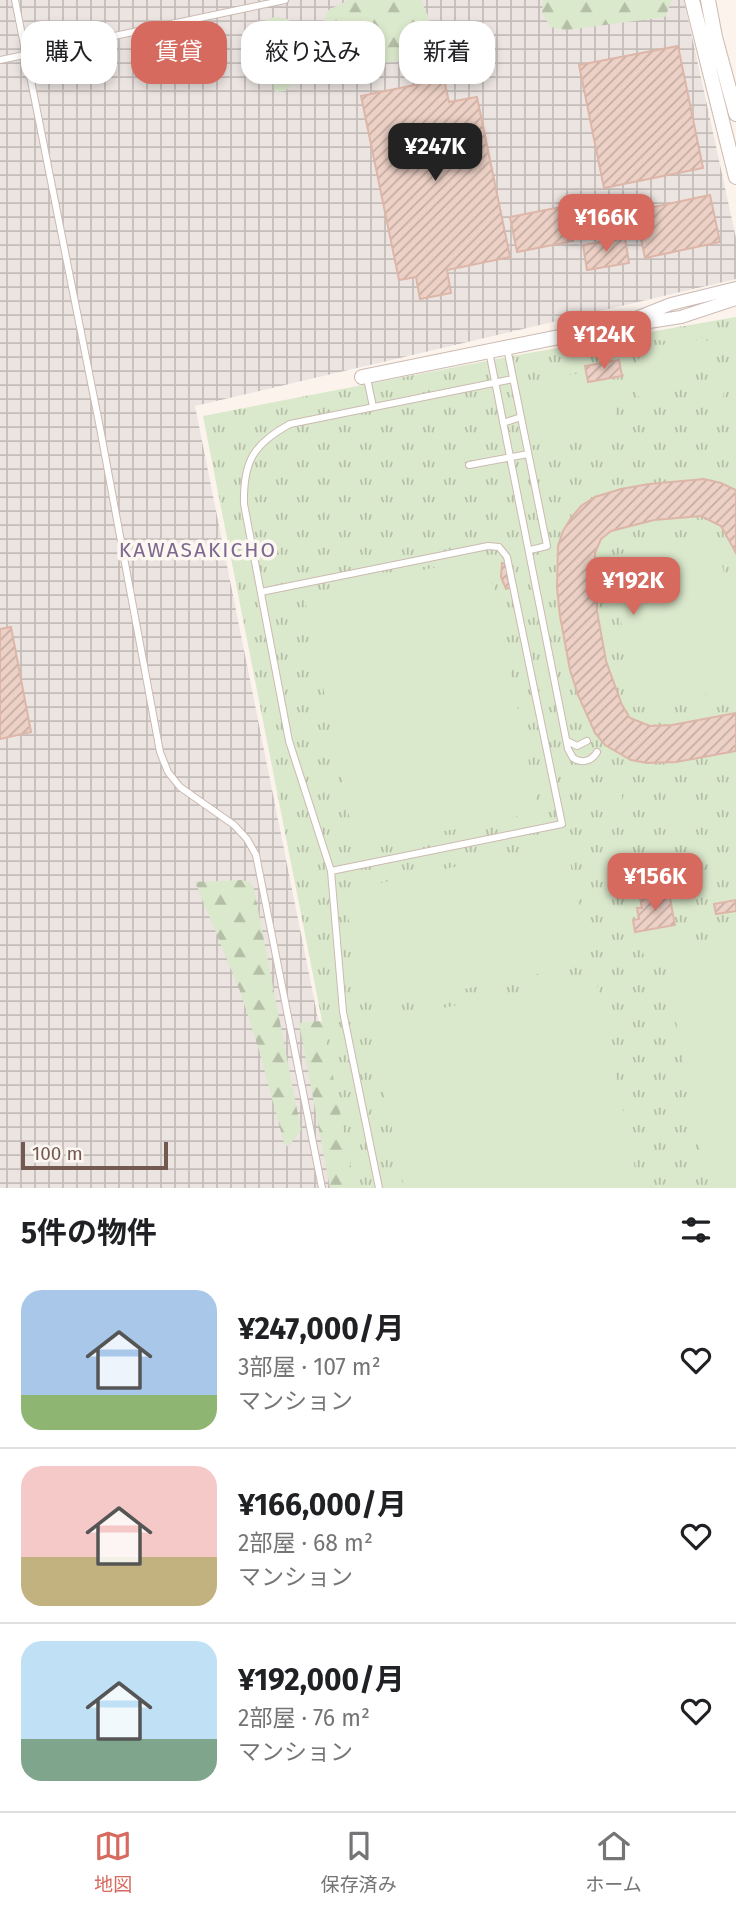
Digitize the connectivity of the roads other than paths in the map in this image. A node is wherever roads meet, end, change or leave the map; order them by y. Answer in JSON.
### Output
{"nodes":[{"id":1,"x":15,"y":0,"type":"edge"},
{"id":2,"x":285,"y":0,"type":"edge"},
{"id":3,"x":692,"y":0,"type":"edge"},
{"id":4,"x":708,"y":0,"type":"edge"},
{"id":5,"x":21,"y":33,"type":"edge"},
{"id":6,"x":117,"y":36,"type":"edge"},
{"id":7,"x":21,"y":56,"type":"edge"},
{"id":8,"x":0,"y":61,"type":"edge"},
{"id":9,"x":31,"y":84,"type":"edge"},
{"id":10,"x":736,"y":114,"type":"edge"},
{"id":11,"x":736,"y":177,"type":"edge"},
{"id":12,"x":736,"y":288,"type":"edge"},
{"id":13,"x":736,"y":299,"type":"edge"},
{"id":14,"x":671,"y":304,"type":"junction"},
{"id":15,"x":674,"y":319,"type":"junction"},
{"id":16,"x":618,"y":325,"type":"junction"},
{"id":17,"x":507,"y":347,"type":"junction"},
{"id":18,"x":489,"y":351,"type":"junction"},
{"id":19,"x":364,"y":376,"type":"joint"},
{"id":20,"x":513,"y":379,"type":"junction"},
{"id":21,"x":496,"y":383,"type":"junction"},
{"id":22,"x":373,"y":407,"type":"junction"},
{"id":23,"x":522,"y":418,"type":"junction"},
{"id":24,"x":503,"y":423,"type":"junction"},
{"id":25,"x":528,"y":454,"type":"junction"},
{"id":26,"x":512,"y":457,"type":"junction"},
{"id":27,"x":469,"y":465,"type":"dead end"},
{"id":28,"x":530,"y":550,"type":"junction"},
{"id":29,"x":261,"y":593,"type":"junction"},
{"id":30,"x":566,"y":741,"type":"junction"},
{"id":31,"x":587,"y":741,"type":"dead end"},
{"id":32,"x":597,"y":752,"type":"dead end"},
{"id":33,"x":331,"y":871,"type":"junction"},
{"id":34,"x":321,"y":1188,"type":"edge"},
{"id":35,"x":379,"y":1188,"type":"edge"}],
"edges":[{"from":1,"to":5,"type":"lane"},
{"from":2,"to":6,"type":"lane"},
{"from":3,"to":11,"type":"street"},
{"from":4,"to":10,"type":"street"},
{"from":7,"to":8,"type":"lane"},
{"from":9,"to":34,"type":"lane"},
{"from":12,"to":14,"type":"street"},
{"from":13,"to":15,"type":"street"},
{"from":14,"to":15,"type":"street"},
{"from":14,"to":16,"type":"street"},
{"from":15,"to":16,"type":"street"},
{"from":16,"to":17,"type":"street"},
{"from":17,"to":18,"type":"street"},
{"from":17,"to":20,"type":"lane"},
{"from":18,"to":19,"type":"street"},
{"from":18,"to":21,"type":"lane"},
{"from":19,"to":22,"type":"lane"},
{"from":20,"to":21,"type":"lane"},
{"from":20,"to":23,"type":"lane"},
{"from":21,"to":22,"type":"lane"},
{"from":21,"to":24,"type":"lane"},
{"from":22,"to":29,"type":"lane"},
{"from":23,"to":24,"type":"lane"},
{"from":23,"to":25,"type":"lane"},
{"from":24,"to":26,"type":"lane"},
{"from":25,"to":26,"type":"lane"},
{"from":25,"to":28,"type":"lane"},
{"from":26,"to":27,"type":"lane"},
{"from":26,"to":28,"type":"lane"},
{"from":28,"to":30,"type":"lane"},
{"from":29,"to":33,"type":"lane"},
{"from":29,"to":33,"type":"lane"},
{"from":30,"to":31,"type":"lane"},
{"from":30,"to":32,"type":"lane"},
{"from":33,"to":35,"type":"lane"}]}
